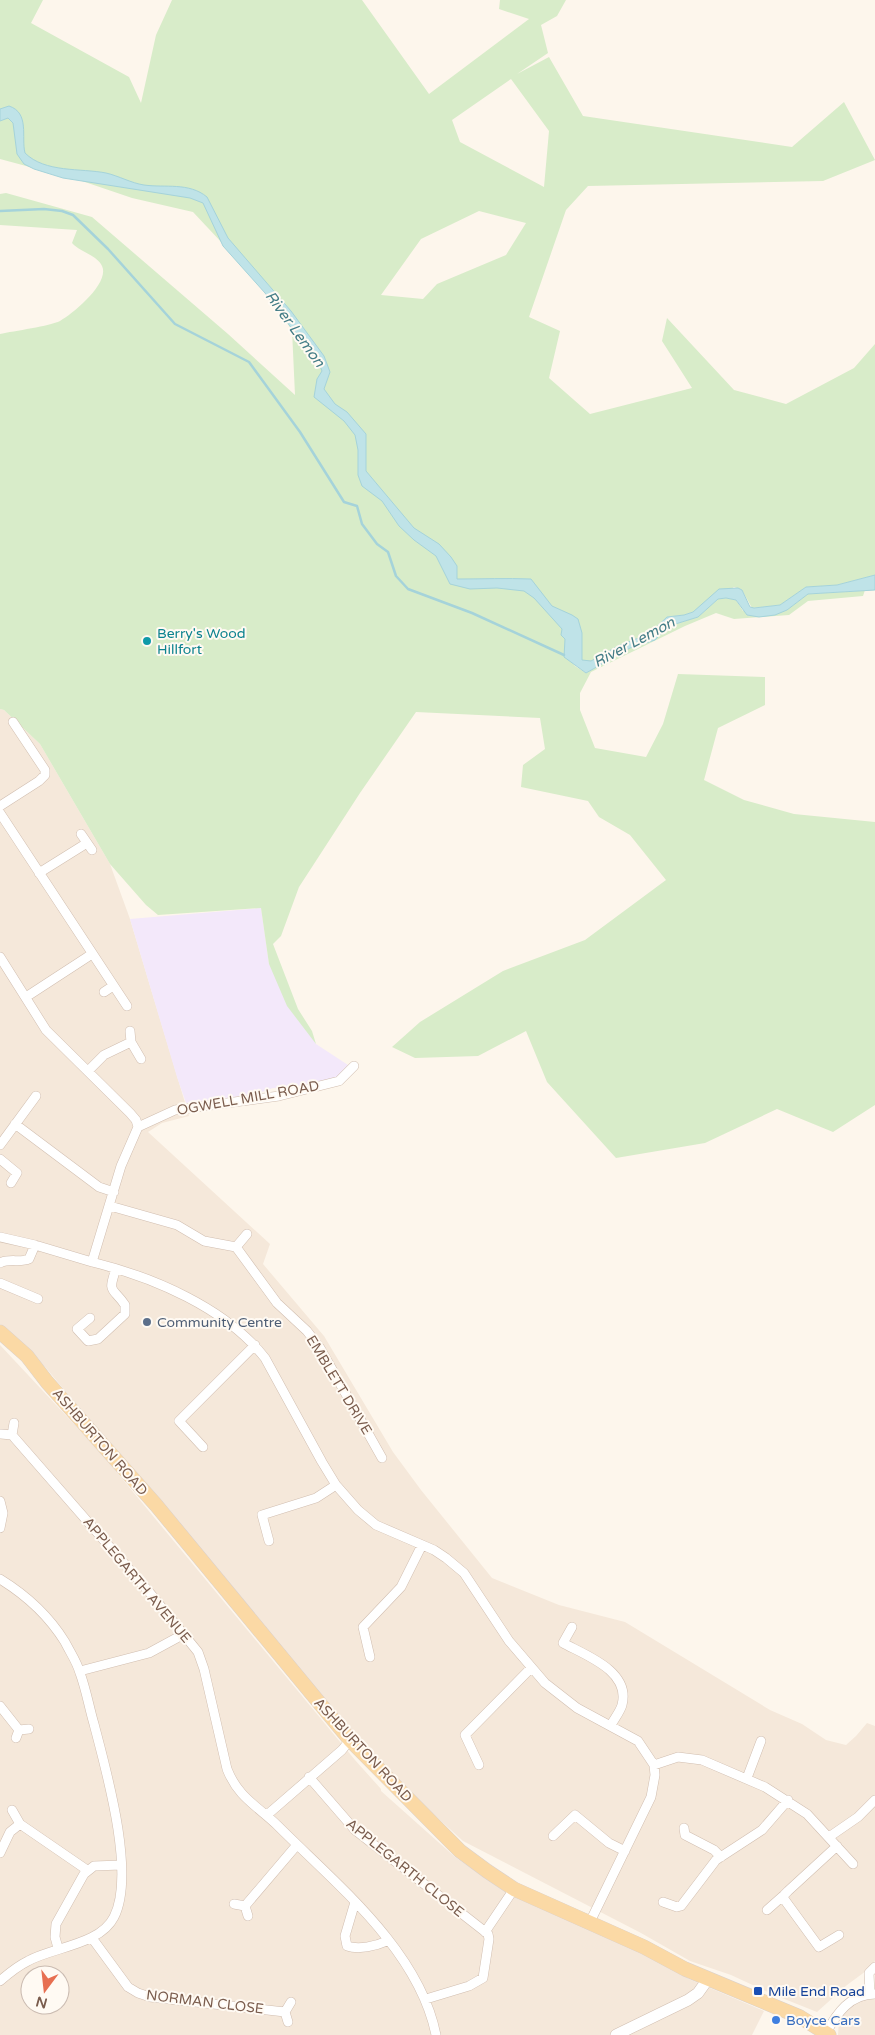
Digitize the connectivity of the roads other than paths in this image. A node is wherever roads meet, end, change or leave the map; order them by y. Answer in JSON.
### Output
{"nodes":[{"id":1,"x":13,"y":722,"type":"dead end"},
{"id":2,"x":0,"y":806,"type":"edge"},
{"id":3,"x":0,"y":813,"type":"edge"},
{"id":4,"x":81,"y":834,"type":"dead end"},
{"id":5,"x":39,"y":873,"type":"junction"},
{"id":6,"x":92,"y":954,"type":"junction"},
{"id":7,"x":0,"y":957,"type":"edge"},
{"id":8,"x":113,"y":986,"type":"junction"},
{"id":9,"x":104,"y":992,"type":"dead end"},
{"id":10,"x":26,"y":997,"type":"junction"},
{"id":11,"x":127,"y":1006,"type":"dead end"},
{"id":12,"x":130,"y":1032,"type":"dead end"},
{"id":13,"x":131,"y":1042,"type":"junction"},
{"id":14,"x":141,"y":1059,"type":"dead end"},
{"id":15,"x":354,"y":1066,"type":"dead end"},
{"id":16,"x":88,"y":1071,"type":"junction"},
{"id":17,"x":36,"y":1096,"type":"dead end"},
{"id":18,"x":15,"y":1124,"type":"junction"},
{"id":19,"x":138,"y":1127,"type":"junction"},
{"id":20,"x":0,"y":1145,"type":"edge"},
{"id":21,"x":0,"y":1159,"type":"edge"},
{"id":22,"x":11,"y":1183,"type":"dead end"},
{"id":23,"x":114,"y":1192,"type":"junction"},
{"id":24,"x":110,"y":1206,"type":"junction"},
{"id":25,"x":246,"y":1234,"type":"dead end"},
{"id":26,"x":0,"y":1237,"type":"edge"},
{"id":27,"x":36,"y":1245,"type":"junction"},
{"id":28,"x":236,"y":1247,"type":"junction"},
{"id":29,"x":92,"y":1262,"type":"junction"},
{"id":30,"x":0,"y":1263,"type":"edge"},
{"id":31,"x":116,"y":1269,"type":"junction"},
{"id":32,"x":0,"y":1283,"type":"edge"},
{"id":33,"x":38,"y":1299,"type":"dead end"},
{"id":34,"x":90,"y":1318,"type":"dead end"},
{"id":35,"x":0,"y":1332,"type":"edge"},
{"id":36,"x":255,"y":1345,"type":"junction"},
{"id":37,"x":14,"y":1424,"type":"dead end"},
{"id":38,"x":1,"y":1434,"type":"dead end"},
{"id":39,"x":12,"y":1435,"type":"junction"},
{"id":40,"x":203,"y":1447,"type":"dead end"},
{"id":41,"x":382,"y":1458,"type":"dead end"},
{"id":42,"x":336,"y":1485,"type":"junction"},
{"id":43,"x":0,"y":1501,"type":"edge"},
{"id":44,"x":0,"y":1528,"type":"edge"},
{"id":45,"x":269,"y":1541,"type":"dead end"},
{"id":46,"x":422,"y":1545,"type":"junction"},
{"id":47,"x":0,"y":1579,"type":"edge"},
{"id":48,"x":572,"y":1627,"type":"dead end"},
{"id":49,"x":184,"y":1634,"type":"junction"},
{"id":50,"x":370,"y":1657,"type":"dead end"},
{"id":51,"x":531,"y":1668,"type":"junction"},
{"id":52,"x":80,"y":1671,"type":"junction"},
{"id":53,"x":0,"y":1706,"type":"edge"},
{"id":54,"x":611,"y":1725,"type":"junction"},
{"id":55,"x":29,"y":1729,"type":"dead end"},
{"id":56,"x":350,"y":1740,"type":"junction"},
{"id":57,"x":761,"y":1741,"type":"dead end"},
{"id":58,"x":478,"y":1765,"type":"dead end"},
{"id":59,"x":654,"y":1765,"type":"junction"},
{"id":60,"x":309,"y":1777,"type":"junction"},
{"id":61,"x":747,"y":1778,"type":"junction"},
{"id":62,"x":788,"y":1800,"type":"junction"},
{"id":63,"x":875,"y":1800,"type":"edge"},
{"id":64,"x":12,"y":1810,"type":"dead end"},
{"id":65,"x":267,"y":1815,"type":"junction"},
{"id":66,"x":20,"y":1824,"type":"junction"},
{"id":67,"x":684,"y":1828,"type":"dead end"},
{"id":68,"x":553,"y":1836,"type":"dead end"},
{"id":69,"x":829,"y":1837,"type":"junction"},
{"id":70,"x":296,"y":1846,"type":"junction"},
{"id":71,"x":837,"y":1846,"type":"junction"},
{"id":72,"x":625,"y":1851,"type":"junction"},
{"id":73,"x":0,"y":1852,"type":"edge"},
{"id":74,"x":721,"y":1857,"type":"junction"},
{"id":75,"x":853,"y":1864,"type":"dead end"},
{"id":76,"x":121,"y":1865,"type":"junction"},
{"id":77,"x":87,"y":1870,"type":"junction"},
{"id":78,"x":514,"y":1888,"type":"junction"},
{"id":79,"x":784,"y":1895,"type":"junction"},
{"id":80,"x":355,"y":1902,"type":"junction"},
{"id":81,"x":663,"y":1902,"type":"dead end"},
{"id":82,"x":234,"y":1904,"type":"dead end"},
{"id":83,"x":245,"y":1906,"type":"junction"},
{"id":84,"x":767,"y":1910,"type":"dead end"},
{"id":85,"x":248,"y":1916,"type":"dead end"},
{"id":86,"x":590,"y":1922,"type":"junction"},
{"id":87,"x":485,"y":1932,"type":"junction"},
{"id":88,"x":839,"y":1935,"type":"dead end"},
{"id":89,"x":92,"y":1938,"type":"junction"},
{"id":90,"x":387,"y":1940,"type":"junction"},
{"id":91,"x":58,"y":1948,"type":"junction"},
{"id":92,"x":875,"y":1967,"type":"edge"},
{"id":93,"x":708,"y":1979,"type":"junction"},
{"id":94,"x":0,"y":1981,"type":"edge"},
{"id":95,"x":873,"y":1994,"type":"edge"},
{"id":96,"x":426,"y":1999,"type":"junction"},
{"id":97,"x":291,"y":2002,"type":"dead end"},
{"id":98,"x":285,"y":2012,"type":"junction"},
{"id":99,"x":288,"y":2022,"type":"dead end"},
{"id":100,"x":828,"y":2034,"type":"edge"},
{"id":101,"x":436,"y":2035,"type":"edge"},
{"id":102,"x":616,"y":2035,"type":"edge"}],
"edges":[{"from":1,"to":2,"type":"street"},
{"from":3,"to":5,"type":"street"},
{"from":4,"to":5,"type":"street"},
{"from":5,"to":6,"type":"street"},
{"from":6,"to":8,"type":"street"},
{"from":6,"to":10,"type":"street"},
{"from":7,"to":10,"type":"street"},
{"from":8,"to":9,"type":"street"},
{"from":8,"to":11,"type":"street"},
{"from":10,"to":16,"type":"street"},
{"from":12,"to":13,"type":"street"},
{"from":13,"to":14,"type":"street"},
{"from":13,"to":16,"type":"street"},
{"from":15,"to":19,"type":"street","name":"OGWELL MILL ROAD"},
{"from":16,"to":19,"type":"street"},
{"from":17,"to":18,"type":"street"},
{"from":18,"to":20,"type":"street"},
{"from":18,"to":23,"type":"street"},
{"from":19,"to":23,"type":"street"},
{"from":21,"to":22,"type":"street"},
{"from":23,"to":24,"type":"street"},
{"from":24,"to":28,"type":"street"},
{"from":24,"to":29,"type":"street"},
{"from":25,"to":28,"type":"street"},
{"from":26,"to":27,"type":"street"},
{"from":27,"to":29,"type":"street"},
{"from":27,"to":30,"type":"street"},
{"from":28,"to":41,"type":"street","name":"EMBLETT DRIVE"},
{"from":29,"to":31,"type":"street"},
{"from":31,"to":34,"type":"street"},
{"from":31,"to":36,"type":"street"},
{"from":32,"to":33,"type":"street"},
{"from":35,"to":56,"type":"main road","name":"ASHBURTON ROAD"},
{"from":36,"to":40,"type":"street"},
{"from":36,"to":42,"type":"street"},
{"from":37,"to":39,"type":"street"},
{"from":38,"to":39,"type":"street"},
{"from":39,"to":49,"type":"street","name":"APPLEGARTH AVENUE"},
{"from":42,"to":45,"type":"street"},
{"from":42,"to":46,"type":"street"},
{"from":43,"to":44,"type":"street"},
{"from":46,"to":50,"type":"street"},
{"from":46,"to":51,"type":"street"},
{"from":47,"to":52,"type":"street"},
{"from":48,"to":54,"type":"street"},
{"from":49,"to":52,"type":"street"},
{"from":49,"to":65,"type":"street","name":"APPLEGARTH AVENUE"},
{"from":51,"to":54,"type":"street"},
{"from":51,"to":58,"type":"street"},
{"from":52,"to":76,"type":"street"},
{"from":53,"to":55,"type":"street"},
{"from":54,"to":59,"type":"street"},
{"from":56,"to":60,"type":"street"},
{"from":56,"to":78,"type":"main road","name":"ASHBURTON ROAD"},
{"from":57,"to":61,"type":"street"},
{"from":59,"to":61,"type":"street"},
{"from":59,"to":72,"type":"street"},
{"from":60,"to":65,"type":"street"},
{"from":60,"to":87,"type":"street","name":"APPLEGARTH CLOSE"},
{"from":61,"to":62,"type":"street"},
{"from":62,"to":69,"type":"street"},
{"from":62,"to":74,"type":"street"},
{"from":63,"to":69,"type":"street"},
{"from":64,"to":66,"type":"street"},
{"from":65,"to":70,"type":"street","name":"APPLEGARTH AVENUE"},
{"from":66,"to":73,"type":"street"},
{"from":66,"to":77,"type":"street"},
{"from":67,"to":74,"type":"street"},
{"from":68,"to":72,"type":"street"},
{"from":69,"to":71,"type":"street"},
{"from":70,"to":80,"type":"street","name":"APPLEGARTH AVENUE"},
{"from":70,"to":83,"type":"street"},
{"from":71,"to":75,"type":"street"},
{"from":71,"to":79,"type":"street"},
{"from":72,"to":86,"type":"street"},
{"from":74,"to":81,"type":"street"},
{"from":76,"to":77,"type":"street"},
{"from":76,"to":89,"type":"street"},
{"from":77,"to":91,"type":"street"},
{"from":78,"to":86,"type":"main road","name":"ASHBURTON ROAD"},
{"from":78,"to":87,"type":"street"},
{"from":79,"to":84,"type":"street"},
{"from":79,"to":88,"type":"street"},
{"from":80,"to":90,"type":"street","name":"APPLEGARTH AVENUE"},
{"from":80,"to":90,"type":"street"},
{"from":82,"to":83,"type":"street"},
{"from":83,"to":85,"type":"street"},
{"from":86,"to":93,"type":"main road","name":"ASHBURTON ROAD"},
{"from":87,"to":96,"type":"street"},
{"from":89,"to":91,"type":"street"},
{"from":89,"to":98,"type":"street","name":"NORMAN CLOSE"},
{"from":90,"to":96,"type":"street","name":"APPLEGARTH AVENUE"},
{"from":91,"to":94,"type":"street"},
{"from":92,"to":95,"type":"street"},
{"from":93,"to":100,"type":"main road","name":"ASHBURTON ROAD"},
{"from":93,"to":102,"type":"street"},
{"from":95,"to":100,"type":"street"},
{"from":96,"to":101,"type":"street","name":"APPLEGARTH AVENUE"},
{"from":97,"to":98,"type":"street"},
{"from":98,"to":99,"type":"street"}]}
